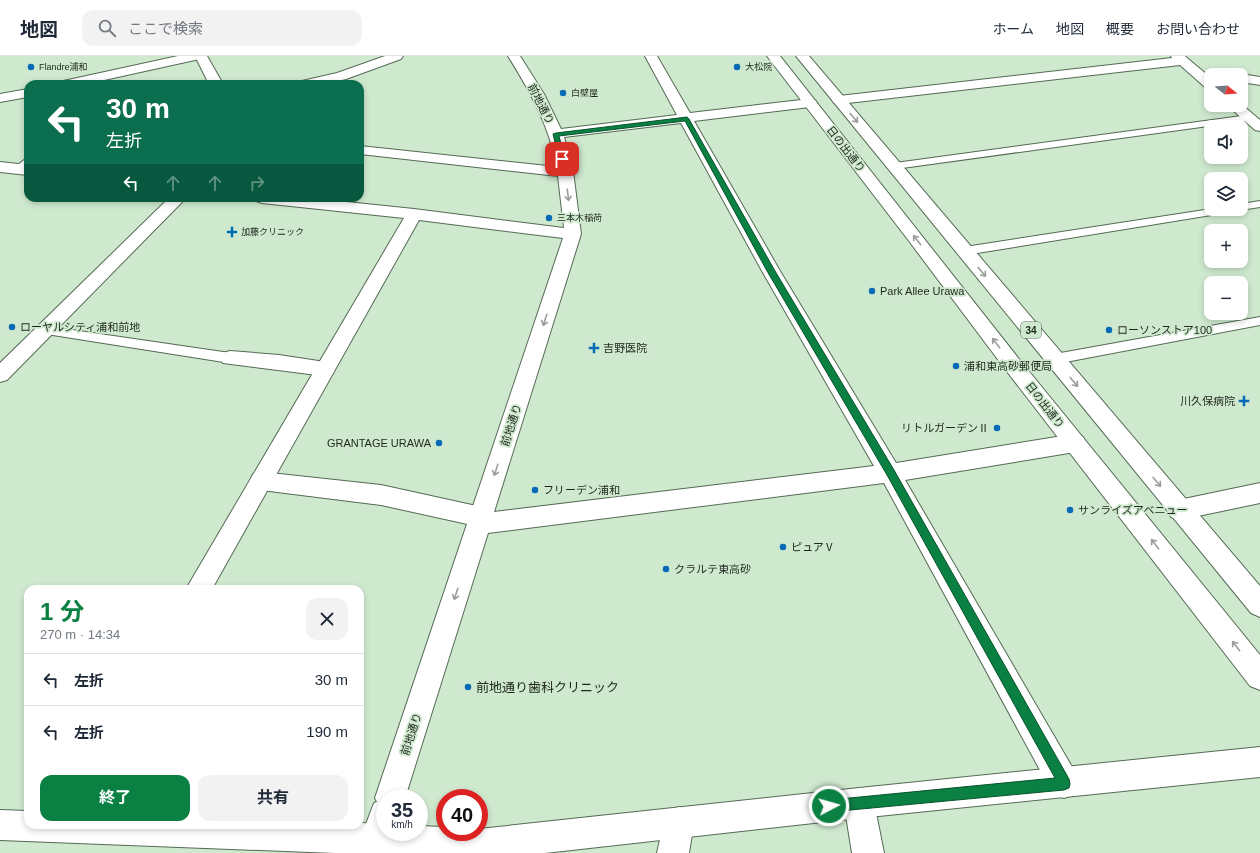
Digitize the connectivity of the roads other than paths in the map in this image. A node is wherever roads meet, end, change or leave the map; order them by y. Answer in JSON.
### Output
{"nodes":[{"id":1,"x":195,"y":56,"type":"edge"},
{"id":2,"x":201,"y":56,"type":"edge"},
{"id":3,"x":397,"y":56,"type":"edge"},
{"id":4,"x":514,"y":56,"type":"edge"},
{"id":5,"x":651,"y":56,"type":"edge"},
{"id":6,"x":773,"y":56,"type":"edge"},
{"id":7,"x":802,"y":56,"type":"edge"},
{"id":8,"x":1180,"y":58,"type":"edge"},
{"id":9,"x":1194,"y":71,"type":"junction"},
{"id":10,"x":1204,"y":73,"type":"edge"},
{"id":11,"x":1204,"y":79,"type":"edge"},
{"id":12,"x":1248,"y":79,"type":"edge"},
{"id":13,"x":86,"y":80,"type":"edge"},
{"id":14,"x":214,"y":80,"type":"edge"},
{"id":15,"x":324,"y":80,"type":"edge"},
{"id":16,"x":1260,"y":81,"type":"edge"},
{"id":17,"x":24,"y":94,"type":"edge"},
{"id":18,"x":0,"y":98,"type":"edge"},
{"id":19,"x":839,"y":100,"type":"junction"},
{"id":20,"x":810,"y":103,"type":"junction"},
{"id":21,"x":1242,"y":112,"type":"edge"},
{"id":22,"x":1249,"y":118,"type":"junction"},
{"id":23,"x":687,"y":119,"type":"junction"},
{"id":24,"x":1260,"y":127,"type":"edge"},
{"id":25,"x":556,"y":134,"type":"junction"},
{"id":26,"x":364,"y":150,"type":"edge"},
{"id":27,"x":895,"y":166,"type":"junction"},
{"id":28,"x":0,"y":167,"type":"edge"},
{"id":29,"x":24,"y":167,"type":"edge"},
{"id":30,"x":565,"y":172,"type":"junction"},
{"id":31,"x":174,"y":202,"type":"edge"},
{"id":32,"x":300,"y":202,"type":"edge"},
{"id":33,"x":1260,"y":204,"type":"edge"},
{"id":34,"x":1248,"y":206,"type":"edge"},
{"id":35,"x":1204,"y":213,"type":"edge"},
{"id":36,"x":414,"y":214,"type":"junction"},
{"id":37,"x":573,"y":234,"type":"junction"},
{"id":38,"x":965,"y":251,"type":"junction"},
{"id":39,"x":1260,"y":321,"type":"edge"},
{"id":40,"x":45,"y":330,"type":"junction"},
{"id":41,"x":230,"y":358,"type":"joint"},
{"id":42,"x":1055,"y":359,"type":"junction"},
{"id":43,"x":325,"y":369,"type":"junction"},
{"id":44,"x":0,"y":375,"type":"edge"},
{"id":45,"x":1075,"y":444,"type":"junction"},
{"id":46,"x":890,"y":473,"type":"junction"},
{"id":47,"x":261,"y":481,"type":"junction"},
{"id":48,"x":1260,"y":493,"type":"edge"},
{"id":49,"x":1180,"y":510,"type":"junction"},
{"id":50,"x":480,"y":520,"type":"junction"},
{"id":51,"x":201,"y":585,"type":"edge"},
{"id":52,"x":1260,"y":606,"type":"edge"},
{"id":53,"x":1260,"y":676,"type":"edge"},
{"id":54,"x":1260,"y":762,"type":"edge"},
{"id":55,"x":1064,"y":784,"type":"junction"},
{"id":56,"x":393,"y":789,"type":"edge"},
{"id":57,"x":859,"y":803,"type":"junction"},
{"id":58,"x":679,"y":822,"type":"junction"},
{"id":59,"x":0,"y":825,"type":"edge"},
{"id":60,"x":24,"y":825,"type":"edge"},
{"id":61,"x":168,"y":829,"type":"edge"},
{"id":62,"x":376,"y":835,"type":"edge"},
{"id":63,"x":428,"y":840,"type":"edge"},
{"id":64,"x":673,"y":853,"type":"edge"},
{"id":65,"x":868,"y":853,"type":"edge"}],
"edges":[{"from":1,"to":13,"type":"street"},
{"from":2,"to":14,"type":"street"},
{"from":3,"to":15,"type":"street"},
{"from":4,"to":25,"type":"street","name":"前地通り"},
{"from":5,"to":23,"type":"street"},
{"from":6,"to":20,"type":"street","name":"日の出通り"},
{"from":7,"to":19,"type":"street","number":"34"},
{"from":8,"to":9,"type":"street"},
{"from":8,"to":19,"type":"street"},
{"from":9,"to":10,"type":"street"},
{"from":9,"to":11,"type":"street"},
{"from":12,"to":16,"type":"street"},
{"from":17,"to":18,"type":"street"},
{"from":19,"to":27,"type":"street","number":"34","one_way":true},
{"from":20,"to":23,"type":"street"},
{"from":45,"to":20,"type":"street","name":"日の出通り","one_way":true},
{"from":21,"to":22,"type":"street"},
{"from":22,"to":24,"type":"street"},
{"from":22,"to":27,"type":"lane"},
{"from":23,"to":25,"type":"street"},
{"from":23,"to":46,"type":"street"},
{"from":25,"to":30,"type":"street","name":"前地通り"},
{"from":26,"to":30,"type":"street"},
{"from":27,"to":38,"type":"street","number":"34"},
{"from":28,"to":29,"type":"street"},
{"from":30,"to":37,"type":"street","name":"前地通り","one_way":true},
{"from":31,"to":40,"type":"street"},
{"from":32,"to":36,"type":"street"},
{"from":33,"to":34,"type":"lane"},
{"from":35,"to":38,"type":"lane"},
{"from":36,"to":37,"type":"street"},
{"from":36,"to":43,"type":"street"},
{"from":37,"to":50,"type":"street","name":"前地通り","one_way":true},
{"from":38,"to":42,"type":"street","number":"34","one_way":true},
{"from":39,"to":42,"type":"lane"},
{"from":40,"to":41,"type":"lane"},
{"from":40,"to":44,"type":"street"},
{"from":41,"to":43,"type":"street"},
{"from":42,"to":49,"type":"street","number":"34","one_way":true},
{"from":43,"to":47,"type":"street"},
{"from":45,"to":46,"type":"street"},
{"from":53,"to":45,"type":"street","name":"日の出通り","one_way":true},
{"from":46,"to":50,"type":"street"},
{"from":46,"to":55,"type":"street"},
{"from":47,"to":50,"type":"street"},
{"from":47,"to":51,"type":"street"},
{"from":48,"to":49,"type":"street"},
{"from":49,"to":52,"type":"street","number":"34"},
{"from":50,"to":56,"type":"street","name":"前地通り","one_way":true},
{"from":54,"to":55,"type":"street"},
{"from":55,"to":57,"type":"street"},
{"from":57,"to":58,"type":"street"},
{"from":57,"to":65,"type":"street"},
{"from":58,"to":63,"type":"street"},
{"from":58,"to":64,"type":"street"},
{"from":59,"to":60,"type":"street"},
{"from":61,"to":62,"type":"street"}]}
